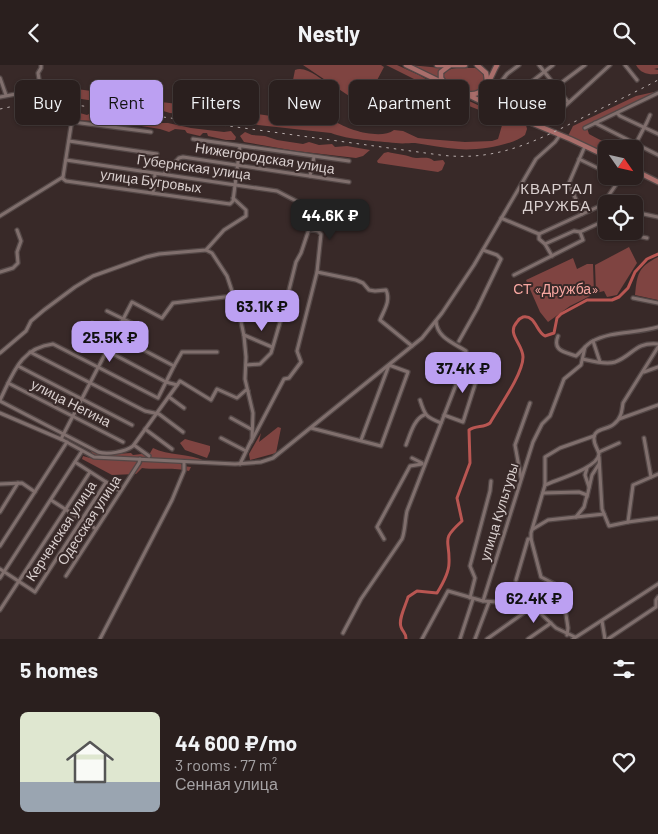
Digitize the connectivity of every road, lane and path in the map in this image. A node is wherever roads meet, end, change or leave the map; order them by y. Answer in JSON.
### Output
{"nodes":[{"id":1,"x":41,"y":65,"type":"edge"},
{"id":2,"x":406,"y":65,"type":"edge"},
{"id":3,"x":437,"y":65,"type":"edge"},
{"id":4,"x":465,"y":65,"type":"edge"},
{"id":5,"x":477,"y":65,"type":"edge"},
{"id":6,"x":498,"y":65,"type":"edge"},
{"id":7,"x":519,"y":65,"type":"edge"},
{"id":8,"x":539,"y":65,"type":"edge"},
{"id":9,"x":553,"y":65,"type":"edge"},
{"id":10,"x":585,"y":65,"type":"edge"},
{"id":11,"x":610,"y":65,"type":"edge"},
{"id":12,"x":625,"y":65,"type":"edge"},
{"id":13,"x":450,"y":66,"type":"edge"},
{"id":14,"x":544,"y":71,"type":"junction"},
{"id":15,"x":1,"y":80,"type":"edge"},
{"id":16,"x":438,"y":80,"type":"edge"},
{"id":17,"x":442,"y":80,"type":"edge"},
{"id":18,"x":487,"y":80,"type":"edge"},
{"id":19,"x":489,"y":80,"type":"edge"},
{"id":20,"x":502,"y":80,"type":"edge"},
{"id":21,"x":533,"y":80,"type":"edge"},
{"id":22,"x":551,"y":80,"type":"edge"},
{"id":23,"x":565,"y":80,"type":"edge"},
{"id":24,"x":637,"y":80,"type":"dead end"},
{"id":25,"x":658,"y":93,"type":"edge"},
{"id":26,"x":6,"y":95,"type":"junction"},
{"id":27,"x":0,"y":97,"type":"edge"},
{"id":28,"x":565,"y":99,"type":"edge"},
{"id":29,"x":568,"y":103,"type":"junction"},
{"id":30,"x":617,"y":113,"type":"junction"},
{"id":31,"x":650,"y":115,"type":"dead end"},
{"id":32,"x":595,"y":123,"type":"junction"},
{"id":33,"x":537,"y":125,"type":"edge"},
{"id":34,"x":542,"y":127,"type":"junction"},
{"id":35,"x":585,"y":128,"type":"dead end"},
{"id":36,"x":644,"y":128,"type":"junction"},
{"id":37,"x":150,"y":132,"type":"dead end"},
{"id":38,"x":557,"y":134,"type":"junction"},
{"id":39,"x":658,"y":135,"type":"edge"},
{"id":40,"x":193,"y":139,"type":"dead end"},
{"id":41,"x":623,"y":140,"type":"edge"},
{"id":42,"x":638,"y":140,"type":"edge"},
{"id":43,"x":69,"y":141,"type":"junction"},
{"id":44,"x":240,"y":146,"type":"junction"},
{"id":45,"x":585,"y":146,"type":"junction"},
{"id":46,"x":643,"y":150,"type":"edge"},
{"id":47,"x":598,"y":153,"type":"edge"},
{"id":48,"x":157,"y":154,"type":"dead end"},
{"id":49,"x":658,"y":155,"type":"edge"},
{"id":50,"x":314,"y":157,"type":"junction"},
{"id":51,"x":579,"y":159,"type":"junction"},
{"id":52,"x":66,"y":160,"type":"junction"},
{"id":53,"x":349,"y":161,"type":"dead end"},
{"id":54,"x":238,"y":165,"type":"junction"},
{"id":55,"x":598,"y":168,"type":"edge"},
{"id":56,"x":155,"y":173,"type":"junction"},
{"id":57,"x":164,"y":174,"type":"junction"},
{"id":58,"x":643,"y":174,"type":"edge"},
{"id":59,"x":310,"y":176,"type":"junction"},
{"id":60,"x":62,"y":178,"type":"junction"},
{"id":61,"x":658,"y":181,"type":"edge"},
{"id":62,"x":349,"y":182,"type":"dead end"},
{"id":63,"x":235,"y":185,"type":"junction"},
{"id":64,"x":616,"y":185,"type":"edge"},
{"id":65,"x":153,"y":193,"type":"junction"},
{"id":66,"x":233,"y":198,"type":"junction"},
{"id":67,"x":315,"y":207,"type":"dead end"},
{"id":68,"x":582,"y":214,"type":"junction"},
{"id":69,"x":643,"y":214,"type":"edge"},
{"id":70,"x":0,"y":216,"type":"edge"},
{"id":71,"x":658,"y":217,"type":"edge"},
{"id":72,"x":501,"y":218,"type":"junction"},
{"id":73,"x":598,"y":224,"type":"edge"},
{"id":74,"x":17,"y":230,"type":"dead end"},
{"id":75,"x":580,"y":233,"type":"junction"},
{"id":76,"x":539,"y":234,"type":"junction"},
{"id":77,"x":643,"y":237,"type":"edge"},
{"id":78,"x":647,"y":238,"type":"dead end"},
{"id":79,"x":545,"y":244,"type":"junction"},
{"id":80,"x":206,"y":250,"type":"junction"},
{"id":81,"x":483,"y":250,"type":"junction"},
{"id":82,"x":552,"y":256,"type":"junction"},
{"id":83,"x":0,"y":272,"type":"edge"},
{"id":84,"x":317,"y":273,"type":"junction"},
{"id":85,"x":514,"y":275,"type":"dead end"},
{"id":86,"x":233,"y":296,"type":"junction"},
{"id":87,"x":633,"y":299,"type":"dead end"},
{"id":88,"x":658,"y":303,"type":"edge"},
{"id":89,"x":107,"y":311,"type":"dead end"},
{"id":90,"x":123,"y":319,"type":"junction"},
{"id":91,"x":436,"y":321,"type":"junction"},
{"id":92,"x":92,"y":323,"type":"dead end"},
{"id":93,"x":658,"y":327,"type":"edge"},
{"id":94,"x":146,"y":330,"type":"dead end"},
{"id":95,"x":77,"y":335,"type":"dead end"},
{"id":96,"x":115,"y":335,"type":"junction"},
{"id":97,"x":244,"y":335,"type":"junction"},
{"id":98,"x":558,"y":336,"type":"dead end"},
{"id":99,"x":459,"y":341,"type":"dead end"},
{"id":100,"x":593,"y":341,"type":"junction"},
{"id":101,"x":412,"y":346,"type":"junction"},
{"id":102,"x":658,"y":346,"type":"edge"},
{"id":103,"x":272,"y":347,"type":"junction"},
{"id":104,"x":585,"y":347,"type":"junction"},
{"id":105,"x":107,"y":351,"type":"junction"},
{"id":106,"x":30,"y":352,"type":"junction"},
{"id":107,"x":0,"y":353,"type":"edge"},
{"id":108,"x":217,"y":353,"type":"dead end"},
{"id":109,"x":580,"y":353,"type":"junction"},
{"id":110,"x":583,"y":358,"type":"junction"},
{"id":111,"x":600,"y":362,"type":"junction"},
{"id":112,"x":464,"y":364,"type":"junction"},
{"id":113,"x":246,"y":365,"type":"junction"},
{"id":114,"x":18,"y":366,"type":"junction"},
{"id":115,"x":174,"y":366,"type":"junction"},
{"id":116,"x":99,"y":367,"type":"junction"},
{"id":117,"x":658,"y":367,"type":"edge"},
{"id":118,"x":643,"y":373,"type":"junction"},
{"id":119,"x":166,"y":381,"type":"junction"},
{"id":120,"x":8,"y":383,"type":"junction"},
{"id":121,"x":90,"y":383,"type":"junction"},
{"id":122,"x":177,"y":385,"type":"junction"},
{"id":123,"x":246,"y":391,"type":"junction"},
{"id":124,"x":168,"y":397,"type":"junction"},
{"id":125,"x":82,"y":399,"type":"junction"},
{"id":126,"x":420,"y":400,"type":"dead end"},
{"id":127,"x":0,"y":401,"type":"edge"},
{"id":128,"x":530,"y":403,"type":"dead end"},
{"id":129,"x":658,"y":405,"type":"edge"},
{"id":130,"x":184,"y":408,"type":"dead end"},
{"id":131,"x":0,"y":413,"type":"edge"},
{"id":132,"x":157,"y":413,"type":"junction"},
{"id":133,"x":424,"y":415,"type":"junction"},
{"id":134,"x":444,"y":415,"type":"junction"},
{"id":135,"x":73,"y":417,"type":"junction"},
{"id":136,"x":231,"y":418,"type":"dead end"},
{"id":137,"x":619,"y":419,"type":"junction"},
{"id":138,"x":441,"y":423,"type":"junction"},
{"id":139,"x":132,"y":425,"type":"dead end"},
{"id":140,"x":311,"y":428,"type":"junction"},
{"id":141,"x":145,"y":429,"type":"junction"},
{"id":142,"x":251,"y":429,"type":"junction"},
{"id":143,"x":183,"y":432,"type":"dead end"},
{"id":144,"x":64,"y":434,"type":"junction"},
{"id":145,"x":594,"y":436,"type":"junction"},
{"id":146,"x":221,"y":438,"type":"dead end"},
{"id":147,"x":644,"y":438,"type":"dead end"},
{"id":148,"x":61,"y":439,"type":"junction"},
{"id":149,"x":361,"y":440,"type":"junction"},
{"id":150,"x":67,"y":442,"type":"junction"},
{"id":151,"x":251,"y":442,"type":"junction"},
{"id":152,"x":123,"y":443,"type":"dead end"},
{"id":153,"x":620,"y":443,"type":"dead end"},
{"id":154,"x":134,"y":445,"type":"junction"},
{"id":155,"x":406,"y":445,"type":"dead end"},
{"id":156,"x":172,"y":449,"type":"dead end"},
{"id":157,"x":82,"y":451,"type":"junction"},
{"id":158,"x":246,"y":451,"type":"junction"},
{"id":159,"x":599,"y":454,"type":"junction"},
{"id":160,"x":149,"y":456,"type":"dead end"},
{"id":161,"x":412,"y":458,"type":"dead end"},
{"id":162,"x":140,"y":459,"type":"junction"},
{"id":163,"x":75,"y":462,"type":"junction"},
{"id":164,"x":184,"y":462,"type":"junction"},
{"id":165,"x":600,"y":463,"type":"junction"},
{"id":166,"x":240,"y":464,"type":"junction"},
{"id":167,"x":424,"y":464,"type":"junction"},
{"id":168,"x":587,"y":468,"type":"junction"},
{"id":169,"x":90,"y":472,"type":"junction"},
{"id":170,"x":658,"y":474,"type":"edge"},
{"id":171,"x":651,"y":477,"type":"junction"},
{"id":172,"x":521,"y":478,"type":"junction"},
{"id":173,"x":491,"y":481,"type":"dead end"},
{"id":174,"x":106,"y":482,"type":"junction"},
{"id":175,"x":19,"y":483,"type":"junction"},
{"id":176,"x":0,"y":484,"type":"edge"},
{"id":177,"x":545,"y":485,"type":"junction"},
{"id":178,"x":589,"y":487,"type":"junction"},
{"id":179,"x":120,"y":491,"type":"junction"},
{"id":180,"x":35,"y":492,"type":"junction"},
{"id":181,"x":543,"y":493,"type":"junction"},
{"id":182,"x":587,"y":497,"type":"junction"},
{"id":183,"x":51,"y":500,"type":"junction"},
{"id":184,"x":66,"y":510,"type":"junction"},
{"id":185,"x":0,"y":512,"type":"edge"},
{"id":186,"x":604,"y":514,"type":"junction"},
{"id":187,"x":576,"y":517,"type":"junction"},
{"id":188,"x":658,"y":518,"type":"edge"},
{"id":189,"x":82,"y":520,"type":"junction"},
{"id":190,"x":628,"y":522,"type":"junction"},
{"id":191,"x":96,"y":529,"type":"junction"},
{"id":192,"x":532,"y":529,"type":"junction"},
{"id":193,"x":384,"y":539,"type":"dead end"},
{"id":194,"x":532,"y":539,"type":"junction"},
{"id":195,"x":0,"y":546,"type":"edge"},
{"id":196,"x":0,"y":569,"type":"edge"},
{"id":197,"x":4,"y":571,"type":"junction"},
{"id":198,"x":66,"y":577,"type":"dead end"},
{"id":199,"x":0,"y":578,"type":"edge"},
{"id":200,"x":516,"y":580,"type":"dead end"},
{"id":201,"x":19,"y":581,"type":"junction"},
{"id":202,"x":658,"y":583,"type":"edge"},
{"id":203,"x":658,"y":597,"type":"edge"},
{"id":204,"x":471,"y":598,"type":"junction"},
{"id":205,"x":483,"y":601,"type":"junction"},
{"id":206,"x":489,"y":602,"type":"junction"},
{"id":207,"x":528,"y":609,"type":"junction"},
{"id":208,"x":0,"y":610,"type":"edge"},
{"id":209,"x":602,"y":620,"type":"junction"},
{"id":210,"x":551,"y":623,"type":"junction"},
{"id":211,"x":343,"y":633,"type":"dead end"},
{"id":212,"x":568,"y":635,"type":"junction"},
{"id":213,"x":575,"y":638,"type":"edge"},
{"id":214,"x":100,"y":639,"type":"edge"},
{"id":215,"x":422,"y":639,"type":"edge"},
{"id":216,"x":460,"y":639,"type":"edge"},
{"id":217,"x":475,"y":639,"type":"edge"},
{"id":218,"x":487,"y":639,"type":"edge"},
{"id":219,"x":528,"y":639,"type":"edge"},
{"id":220,"x":607,"y":639,"type":"edge"}],
"edges":[{"from":1,"to":26,"type":"street"},
{"from":2,"to":16,"type":"main road"},
{"from":3,"to":13,"type":"main road"},
{"from":4,"to":13,"type":"main road"},
{"from":5,"to":18,"type":"main road"},
{"from":6,"to":19,"type":"main road"},
{"from":7,"to":20,"type":"street"},
{"from":8,"to":14,"type":"street"},
{"from":9,"to":14,"type":"street"},
{"from":10,"to":23,"type":"street"},
{"from":11,"to":29,"type":"street"},
{"from":12,"to":24,"type":"street"},
{"from":13,"to":17,"type":"main road"},
{"from":14,"to":21,"type":"street"},
{"from":14,"to":22,"type":"street"},
{"from":15,"to":26,"type":"street"},
{"from":25,"to":30,"type":"street"},
{"from":26,"to":27,"type":"street"},
{"from":28,"to":29,"type":"street"},
{"from":29,"to":34,"type":"street"},
{"from":30,"to":32,"type":"street"},
{"from":30,"to":36,"type":"street"},
{"from":31,"to":36,"type":"street"},
{"from":32,"to":35,"type":"street"},
{"from":32,"to":41,"type":"street"},
{"from":33,"to":34,"type":"main road"},
{"from":34,"to":38,"type":"main road"},
{"from":36,"to":39,"type":"street"},
{"from":36,"to":42,"type":"street"},
{"from":37,"to":43,"type":"street"},
{"from":38,"to":45,"type":"main road"},
{"from":38,"to":72,"type":"street"},
{"from":40,"to":44,"type":"street"},
{"from":43,"to":48,"type":"street"},
{"from":43,"to":52,"type":"street"},
{"from":44,"to":50,"type":"street"},
{"from":44,"to":54,"type":"street"},
{"from":45,"to":47,"type":"main road"},
{"from":45,"to":51,"type":"street"},
{"from":46,"to":49,"type":"street"},
{"from":50,"to":53,"type":"street"},
{"from":50,"to":59,"type":"street"},
{"from":51,"to":55,"type":"street"},
{"from":51,"to":68,"type":"street"},
{"from":52,"to":56,"type":"street","name":"Губернская улица"},
{"from":52,"to":60,"type":"street"},
{"from":54,"to":57,"type":"street","name":"Нижегородская улица"},
{"from":54,"to":59,"type":"street","name":"Нижегородская улица"},
{"from":54,"to":63,"type":"street"},
{"from":56,"to":57,"type":"street","name":"Губернская улица"},
{"from":56,"to":65,"type":"street"},
{"from":57,"to":63,"type":"street","name":"Губернская улица"},
{"from":58,"to":61,"type":"main road"},
{"from":59,"to":62,"type":"street","name":"Нижегородская улица"},
{"from":60,"to":65,"type":"street","name":"улица Бугровых"},
{"from":60,"to":70,"type":"street"},
{"from":63,"to":66,"type":"street"},
{"from":63,"to":67,"type":"street","name":"Губернская улица"},
{"from":64,"to":68,"type":"street"},
{"from":65,"to":66,"type":"street","name":"улица Бугровых"},
{"from":66,"to":80,"type":"street"},
{"from":68,"to":76,"type":"street"},
{"from":69,"to":71,"type":"street"},
{"from":72,"to":76,"type":"street"},
{"from":72,"to":81,"type":"street"},
{"from":73,"to":75,"type":"street"},
{"from":74,"to":83,"type":"street"},
{"from":75,"to":79,"type":"street"},
{"from":75,"to":82,"type":"street"},
{"from":76,"to":79,"type":"street"},
{"from":77,"to":78,"type":"street"},
{"from":79,"to":82,"type":"street"},
{"from":80,"to":86,"type":"street"},
{"from":80,"to":107,"type":"street"},
{"from":81,"to":91,"type":"street"},
{"from":81,"to":99,"type":"street"},
{"from":82,"to":85,"type":"street"},
{"from":84,"to":101,"type":"street"},
{"from":84,"to":103,"type":"street"},
{"from":84,"to":151,"type":"street"},
{"from":86,"to":90,"type":"street"},
{"from":86,"to":97,"type":"street"},
{"from":87,"to":88,"type":"street"},
{"from":89,"to":90,"type":"street"},
{"from":90,"to":94,"type":"street"},
{"from":90,"to":96,"type":"street"},
{"from":91,"to":101,"type":"street"},
{"from":91,"to":112,"type":"street"},
{"from":92,"to":96,"type":"street"},
{"from":93,"to":100,"type":"street"},
{"from":95,"to":105,"type":"street"},
{"from":96,"to":105,"type":"street"},
{"from":96,"to":115,"type":"street"},
{"from":97,"to":103,"type":"street"},
{"from":97,"to":113,"type":"street"},
{"from":98,"to":109,"type":"street"},
{"from":100,"to":104,"type":"street"},
{"from":100,"to":111,"type":"street"},
{"from":101,"to":140,"type":"street"},
{"from":102,"to":111,"type":"street"},
{"from":102,"to":118,"type":"street"},
{"from":103,"to":113,"type":"street"},
{"from":104,"to":109,"type":"street"},
{"from":104,"to":110,"type":"street"},
{"from":105,"to":116,"type":"street"},
{"from":105,"to":119,"type":"street"},
{"from":106,"to":114,"type":"street"},
{"from":106,"to":116,"type":"street"},
{"from":106,"to":121,"type":"street"},
{"from":108,"to":115,"type":"street"},
{"from":109,"to":110,"type":"street"},
{"from":110,"to":111,"type":"street"},
{"from":110,"to":172,"type":"street","name":"улица Культуры"},
{"from":112,"to":134,"type":"street"},
{"from":112,"to":134,"type":"street"},
{"from":113,"to":123,"type":"street"},
{"from":114,"to":120,"type":"street"},
{"from":114,"to":125,"type":"street"},
{"from":115,"to":119,"type":"street"},
{"from":116,"to":119,"type":"street"},
{"from":116,"to":121,"type":"street"},
{"from":117,"to":118,"type":"street"},
{"from":118,"to":137,"type":"street"},
{"from":119,"to":122,"type":"street"},
{"from":120,"to":127,"type":"street"},
{"from":120,"to":135,"type":"street","name":"улица Негина"},
{"from":121,"to":125,"type":"street"},
{"from":121,"to":132,"type":"street"},
{"from":122,"to":123,"type":"street"},
{"from":122,"to":124,"type":"street"},
{"from":123,"to":142,"type":"street"},
{"from":124,"to":130,"type":"street"},
{"from":124,"to":132,"type":"street"},
{"from":125,"to":135,"type":"street"},
{"from":125,"to":139,"type":"street"},
{"from":126,"to":133,"type":"street"},
{"from":127,"to":144,"type":"street"},
{"from":128,"to":172,"type":"street"},
{"from":129,"to":137,"type":"street"},
{"from":131,"to":148,"type":"street"},
{"from":132,"to":141,"type":"street"},
{"from":132,"to":143,"type":"street"},
{"from":133,"to":138,"type":"street"},
{"from":133,"to":155,"type":"street"},
{"from":134,"to":138,"type":"street"},
{"from":135,"to":144,"type":"street"},
{"from":135,"to":152,"type":"street","name":"улица Негина"},
{"from":136,"to":142,"type":"street"},
{"from":137,"to":145,"type":"street"},
{"from":138,"to":167,"type":"street"},
{"from":140,"to":149,"type":"street"},
{"from":140,"to":166,"type":"street"},
{"from":141,"to":154,"type":"street"},
{"from":141,"to":156,"type":"street"},
{"from":142,"to":151,"type":"street"},
{"from":144,"to":148,"type":"street"},
{"from":144,"to":154,"type":"street"},
{"from":145,"to":159,"type":"street"},
{"from":145,"to":177,"type":"street"},
{"from":146,"to":158,"type":"street"},
{"from":147,"to":171,"type":"street"},
{"from":148,"to":150,"type":"street"},
{"from":149,"to":149,"type":"street"},
{"from":150,"to":157,"type":"street"},
{"from":150,"to":180,"type":"street"},
{"from":151,"to":158,"type":"street"},
{"from":153,"to":159,"type":"street"},
{"from":154,"to":160,"type":"street"},
{"from":157,"to":162,"type":"street"},
{"from":157,"to":163,"type":"street"},
{"from":158,"to":166,"type":"street"},
{"from":159,"to":165,"type":"street"},
{"from":159,"to":168,"type":"street"},
{"from":161,"to":167,"type":"street"},
{"from":162,"to":164,"type":"street"},
{"from":162,"to":179,"type":"street","name":"Одесская улица"},
{"from":163,"to":169,"type":"street"},
{"from":163,"to":183,"type":"street"},
{"from":164,"to":166,"type":"street"},
{"from":164,"to":214,"type":"street"},
{"from":165,"to":178,"type":"street"},
{"from":165,"to":186,"type":"street"},
{"from":167,"to":193,"type":"street"},
{"from":167,"to":211,"type":"street"},
{"from":168,"to":177,"type":"street"},
{"from":168,"to":178,"type":"street"},
{"from":169,"to":174,"type":"street"},
{"from":169,"to":184,"type":"street"},
{"from":170,"to":171,"type":"street"},
{"from":171,"to":190,"type":"street"},
{"from":172,"to":205,"type":"street","name":"улица Культуры"},
{"from":173,"to":204,"type":"street"},
{"from":174,"to":179,"type":"street"},
{"from":174,"to":189,"type":"street","name":"Керченская улица"},
{"from":175,"to":176,"type":"street"},
{"from":175,"to":180,"type":"street"},
{"from":175,"to":185,"type":"street"},
{"from":177,"to":181,"type":"street"},
{"from":178,"to":182,"type":"street"},
{"from":179,"to":191,"type":"street","name":"Одесская улица"},
{"from":180,"to":195,"type":"street"},
{"from":181,"to":182,"type":"street"},
{"from":181,"to":192,"type":"street"},
{"from":182,"to":187,"type":"street"},
{"from":183,"to":184,"type":"street"},
{"from":183,"to":197,"type":"street"},
{"from":184,"to":189,"type":"street"},
{"from":184,"to":201,"type":"street"},
{"from":186,"to":187,"type":"street"},
{"from":186,"to":190,"type":"street"},
{"from":187,"to":192,"type":"street"},
{"from":188,"to":190,"type":"street"},
{"from":189,"to":191,"type":"street"},
{"from":189,"to":201,"type":"street","name":"Керченская улица"},
{"from":191,"to":198,"type":"street","name":"Одесская улица"},
{"from":192,"to":194,"type":"street"},
{"from":194,"to":200,"type":"street"},
{"from":194,"to":212,"type":"street"},
{"from":196,"to":197,"type":"street"},
{"from":197,"to":199,"type":"street"},
{"from":197,"to":201,"type":"street"},
{"from":201,"to":208,"type":"street"},
{"from":202,"to":209,"type":"street"},
{"from":203,"to":220,"type":"street"},
{"from":204,"to":205,"type":"street"},
{"from":204,"to":215,"type":"street"},
{"from":204,"to":216,"type":"street"},
{"from":205,"to":206,"type":"street"},
{"from":206,"to":207,"type":"street"},
{"from":206,"to":217,"type":"street"},
{"from":207,"to":210,"type":"street"},
{"from":207,"to":218,"type":"street"},
{"from":209,"to":213,"type":"street"},
{"from":209,"to":220,"type":"street"},
{"from":210,"to":212,"type":"street"},
{"from":210,"to":219,"type":"street"},
{"from":212,"to":213,"type":"street"}]}
